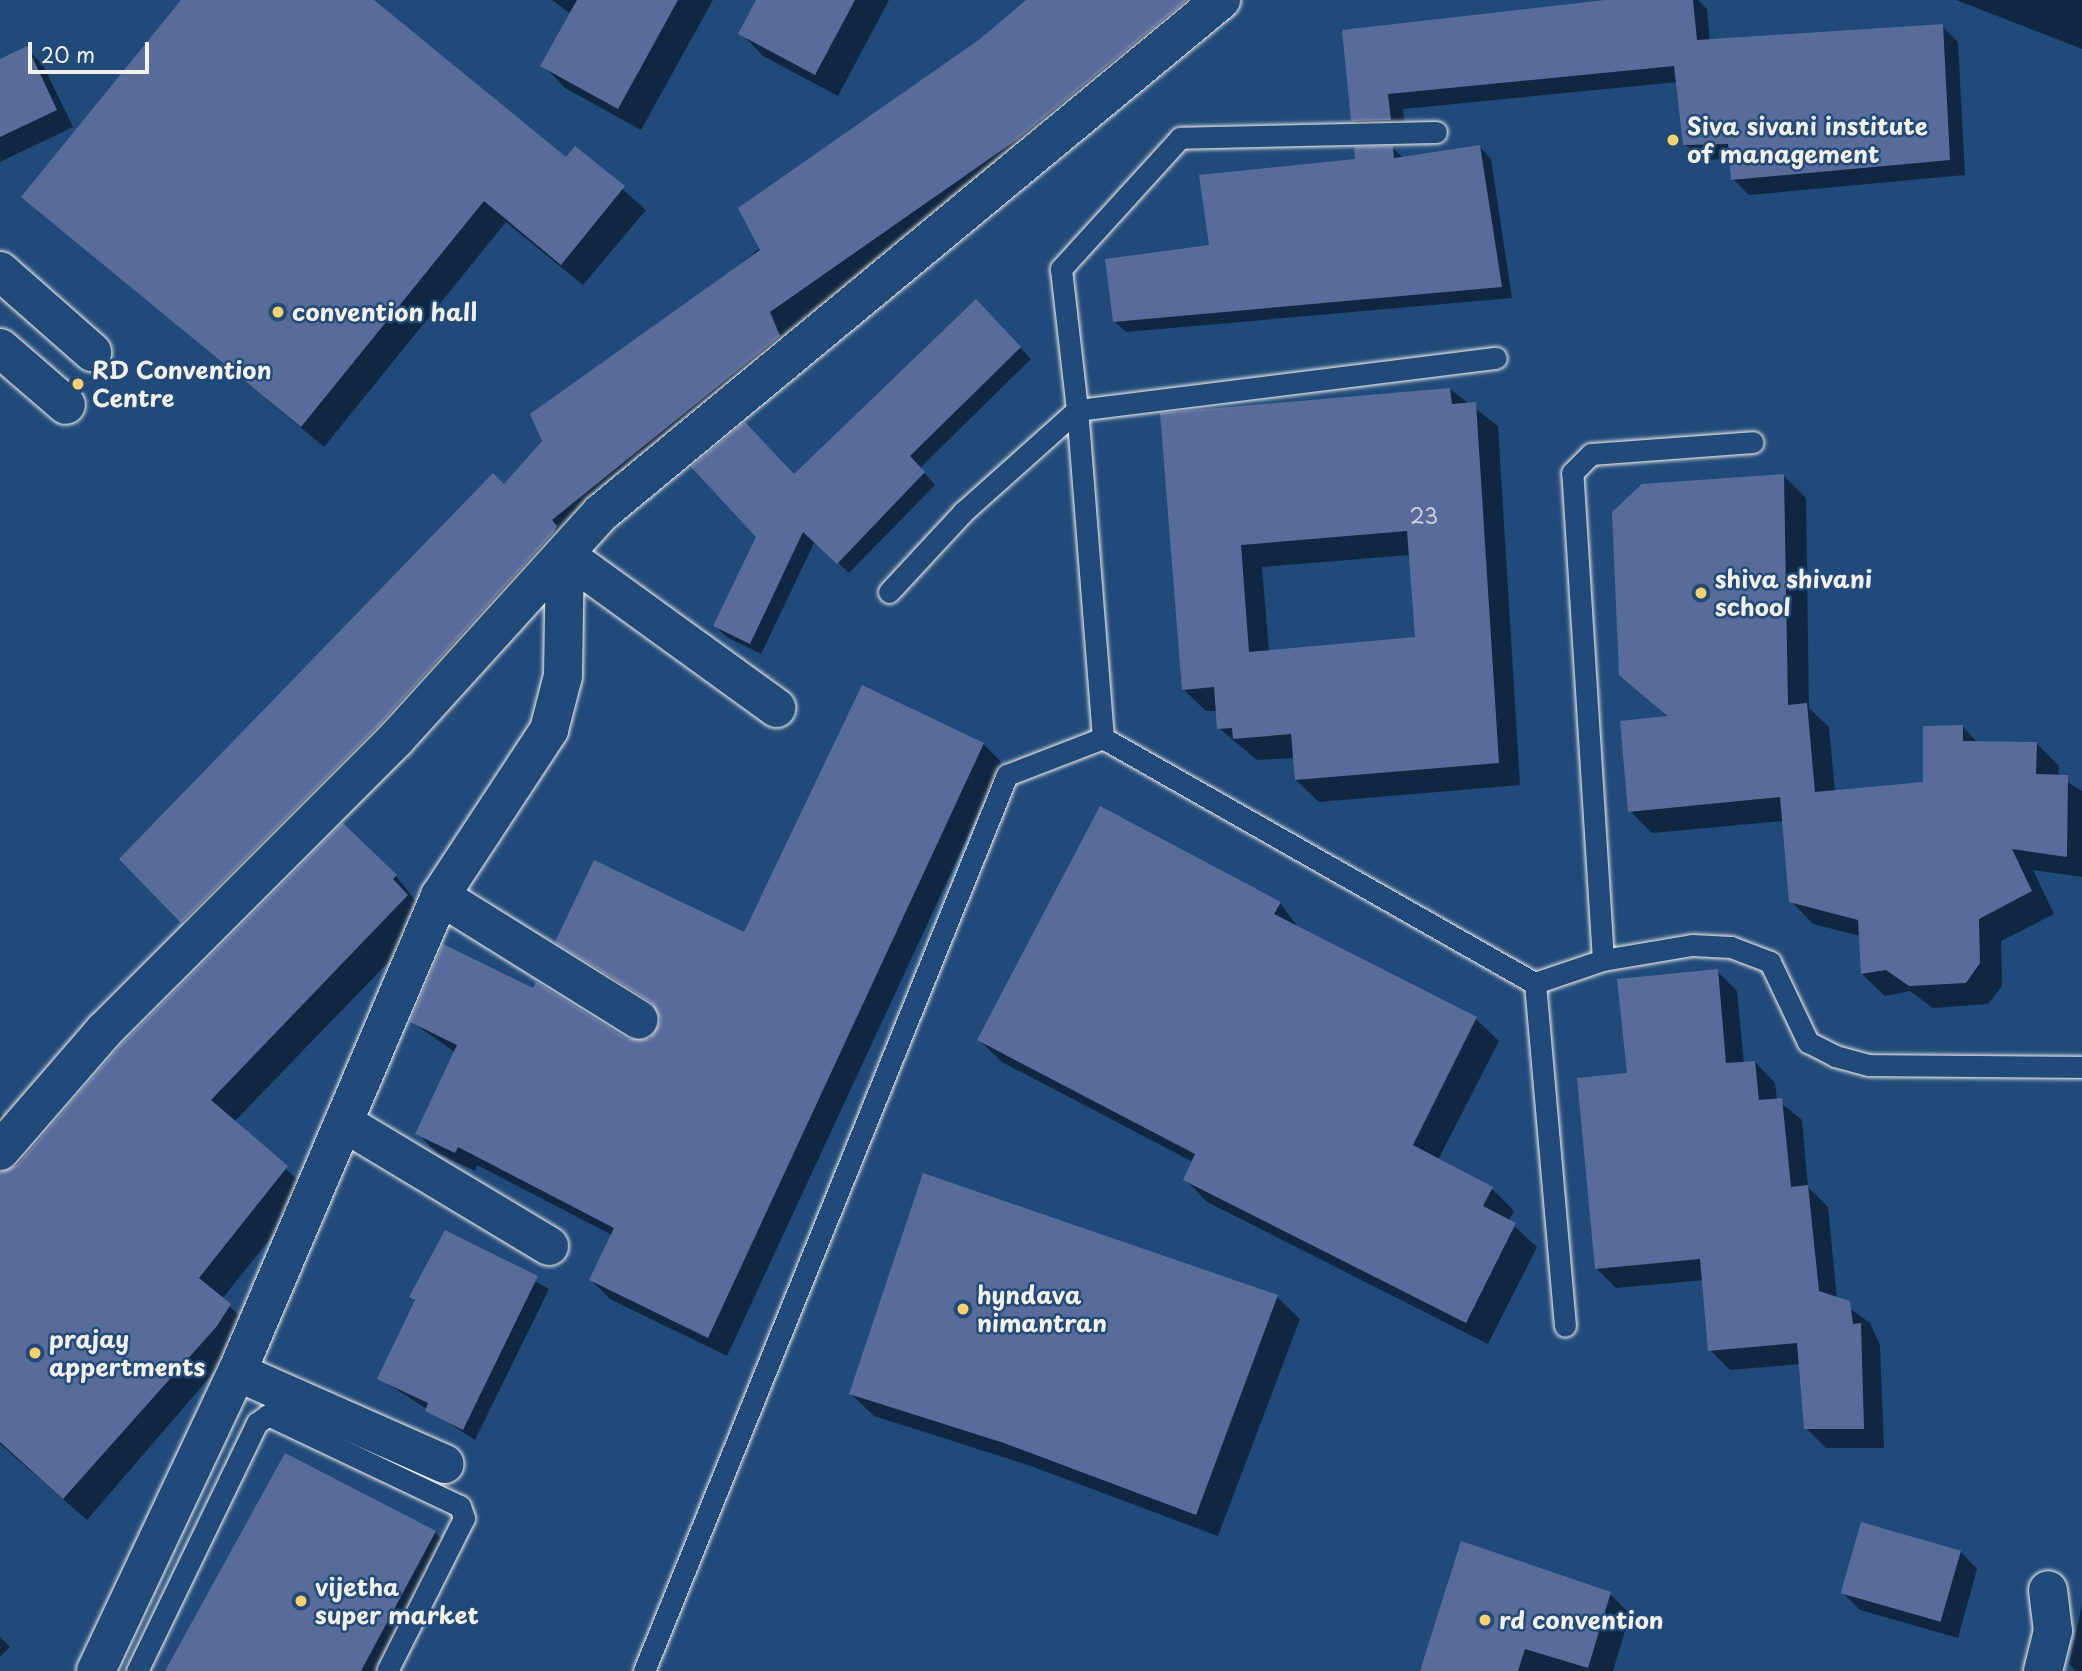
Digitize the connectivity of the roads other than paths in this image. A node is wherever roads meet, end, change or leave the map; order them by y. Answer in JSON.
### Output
{"nodes":[{"id":1,"x":1221,"y":0,"type":"edge"},
{"id":2,"x":1436,"y":132,"type":"dead end"},
{"id":3,"x":0,"y":271,"type":"edge"},
{"id":4,"x":0,"y":348,"type":"edge"},
{"id":5,"x":92,"y":352,"type":"dead end"},
{"id":6,"x":1496,"y":358,"type":"dead end"},
{"id":7,"x":66,"y":405,"type":"dead end"},
{"id":8,"x":1077,"y":410,"type":"junction"},
{"id":9,"x":1753,"y":442,"type":"dead end"},
{"id":10,"x":565,"y":555,"type":"junction"},
{"id":11,"x":889,"y":592,"type":"dead end"},
{"id":12,"x":776,"y":708,"type":"dead end"},
{"id":13,"x":1103,"y":738,"type":"junction"},
{"id":14,"x":440,"y":896,"type":"junction"},
{"id":15,"x":1603,"y":960,"type":"junction"},
{"id":16,"x":1535,"y":983,"type":"junction"},
{"id":17,"x":639,"y":1020,"type":"dead end"},
{"id":18,"x":2082,"y":1067,"type":"edge"},
{"id":19,"x":346,"y":1124,"type":"junction"},
{"id":20,"x":0,"y":1151,"type":"edge"},
{"id":21,"x":549,"y":1246,"type":"dead end"},
{"id":22,"x":1565,"y":1326,"type":"dead end"},
{"id":23,"x":237,"y":1372,"type":"junction"},
{"id":24,"x":445,"y":1464,"type":"dead end"},
{"id":25,"x":2048,"y":1590,"type":"dead end"},
{"id":26,"x":96,"y":1671,"type":"edge"},
{"id":27,"x":137,"y":1671,"type":"edge"},
{"id":28,"x":387,"y":1671,"type":"edge"},
{"id":29,"x":643,"y":1671,"type":"edge"},
{"id":30,"x":2043,"y":1671,"type":"edge"}],
"edges":[{"from":1,"to":10,"type":"street"},
{"from":2,"to":8,"type":"lane"},
{"from":3,"to":5,"type":"street"},
{"from":4,"to":7,"type":"street"},
{"from":6,"to":8,"type":"lane"},
{"from":8,"to":11,"type":"lane"},
{"from":8,"to":13,"type":"lane"},
{"from":9,"to":15,"type":"lane"},
{"from":10,"to":12,"type":"street"},
{"from":10,"to":14,"type":"street"},
{"from":10,"to":20,"type":"street"},
{"from":13,"to":16,"type":"lane"},
{"from":13,"to":29,"type":"lane"},
{"from":14,"to":17,"type":"street"},
{"from":14,"to":19,"type":"street"},
{"from":15,"to":16,"type":"lane"},
{"from":15,"to":18,"type":"lane"},
{"from":16,"to":22,"type":"lane"},
{"from":19,"to":21,"type":"street"},
{"from":19,"to":23,"type":"street"},
{"from":23,"to":24,"type":"street"},
{"from":23,"to":26,"type":"street"},
{"from":25,"to":30,"type":"street"},
{"from":27,"to":28,"type":"lane"}]}
